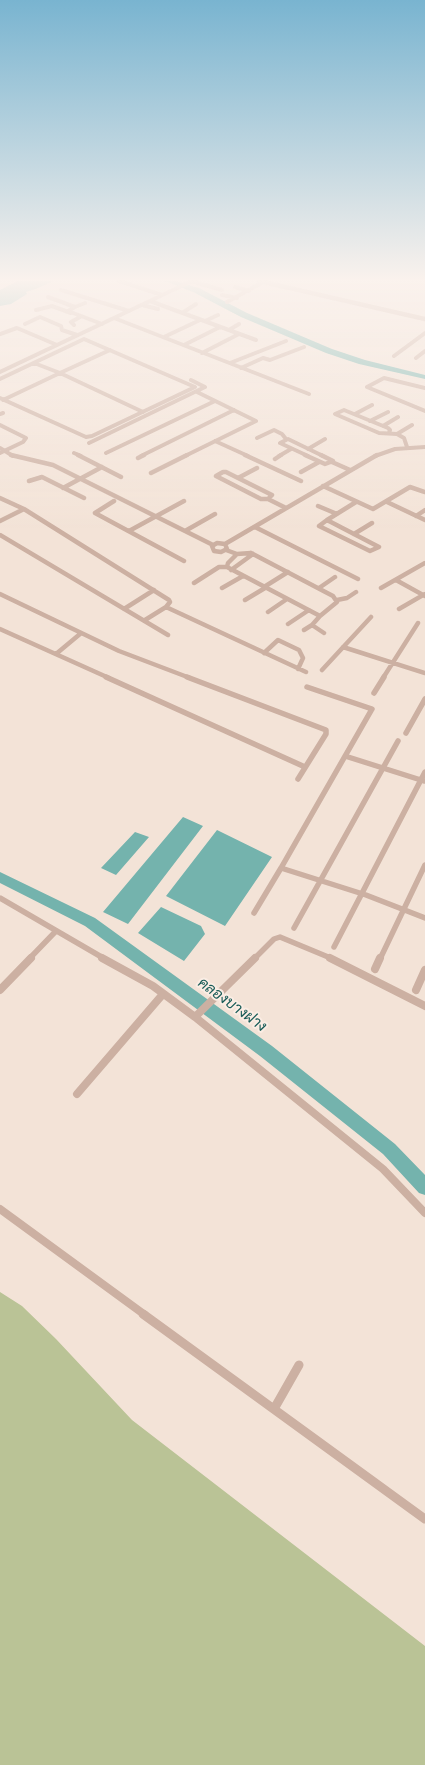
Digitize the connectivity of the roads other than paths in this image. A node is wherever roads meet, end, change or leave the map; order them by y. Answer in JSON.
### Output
{"nodes":[{"id":1,"x":18,"y":363,"type":"edge"},
{"id":2,"x":34,"y":363,"type":"edge"},
{"id":3,"x":35,"y":363,"type":"edge"},
{"id":4,"x":81,"y":363,"type":"edge"},
{"id":5,"x":142,"y":363,"type":"edge"},
{"id":6,"x":151,"y":363,"type":"edge"},
{"id":7,"x":251,"y":363,"type":"edge"},
{"id":8,"x":230,"y":364,"type":"edge"},
{"id":9,"x":241,"y":368,"type":"junction"},
{"id":10,"x":0,"y":372,"type":"edge"},
{"id":11,"x":60,"y":373,"type":"junction"},
{"id":12,"x":0,"y":380,"type":"edge"},
{"id":13,"x":425,"y":388,"type":"edge"},
{"id":14,"x":197,"y":392,"type":"junction"},
{"id":15,"x":308,"y":394,"type":"dead end"},
{"id":16,"x":2,"y":399,"type":"edge"},
{"id":17,"x":215,"y":401,"type":"junction"},
{"id":18,"x":372,"y":405,"type":"dead end"},
{"id":19,"x":234,"y":410,"type":"junction"},
{"id":20,"x":425,"y":411,"type":"edge"},
{"id":21,"x":143,"y":412,"type":"junction"},
{"id":22,"x":388,"y":412,"type":"dead end"},
{"id":23,"x":355,"y":414,"type":"junction"},
{"id":24,"x":398,"y":417,"type":"dead end"},
{"id":25,"x":370,"y":421,"type":"junction"},
{"id":26,"x":0,"y":425,"type":"edge"},
{"id":27,"x":412,"y":425,"type":"dead end"},
{"id":28,"x":383,"y":426,"type":"junction"},
{"id":29,"x":389,"y":433,"type":"junction"},
{"id":30,"x":399,"y":435,"type":"junction"},
{"id":31,"x":257,"y":438,"type":"dead end"},
{"id":32,"x":286,"y":439,"type":"junction"},
{"id":33,"x":325,"y":439,"type":"dead end"},
{"id":34,"x":215,"y":441,"type":"junction"},
{"id":35,"x":89,"y":443,"type":"dead end"},
{"id":36,"x":425,"y":447,"type":"edge"},
{"id":37,"x":0,"y":448,"type":"edge"},
{"id":38,"x":405,"y":448,"type":"junction"},
{"id":39,"x":291,"y":449,"type":"junction"},
{"id":40,"x":308,"y":449,"type":"junction"},
{"id":41,"x":6,"y":450,"type":"junction"},
{"id":42,"x":0,"y":453,"type":"edge"},
{"id":43,"x":74,"y":453,"type":"dead end"},
{"id":44,"x":106,"y":453,"type":"dead end"},
{"id":45,"x":138,"y":458,"type":"dead end"},
{"id":46,"x":275,"y":459,"type":"dead end"},
{"id":47,"x":319,"y":462,"type":"junction"},
{"id":48,"x":331,"y":463,"type":"junction"},
{"id":49,"x":102,"y":467,"type":"junction"},
{"id":50,"x":257,"y":468,"type":"dead end"},
{"id":51,"x":348,"y":471,"type":"junction"},
{"id":52,"x":301,"y":472,"type":"dead end"},
{"id":53,"x":151,"y":473,"type":"dead end"},
{"id":54,"x":121,"y":477,"type":"dead end"},
{"id":55,"x":82,"y":478,"type":"junction"},
{"id":56,"x":238,"y":478,"type":"junction"},
{"id":57,"x":29,"y":480,"type":"dead end"},
{"id":58,"x":301,"y":481,"type":"dead end"},
{"id":59,"x":323,"y":486,"type":"junction"},
{"id":60,"x":63,"y":488,"type":"junction"},
{"id":61,"x":425,"y":492,"type":"edge"},
{"id":62,"x":0,"y":498,"type":"edge"},
{"id":63,"x":84,"y":498,"type":"dead end"},
{"id":64,"x":268,"y":499,"type":"junction"},
{"id":65,"x":114,"y":501,"type":"dead end"},
{"id":66,"x":184,"y":501,"type":"dead end"},
{"id":67,"x":356,"y":502,"type":"junction"},
{"id":68,"x":386,"y":502,"type":"junction"},
{"id":69,"x":318,"y":506,"type":"dead end"},
{"id":70,"x":286,"y":508,"type":"junction"},
{"id":71,"x":24,"y":509,"type":"junction"},
{"id":72,"x":425,"y":510,"type":"edge"},
{"id":73,"x":215,"y":514,"type":"dead end"},
{"id":74,"x":337,"y":514,"type":"junction"},
{"id":75,"x":157,"y":516,"type":"junction"},
{"id":76,"x":416,"y":516,"type":"junction"},
{"id":77,"x":328,"y":520,"type":"junction"},
{"id":78,"x":425,"y":520,"type":"edge"},
{"id":79,"x":0,"y":521,"type":"edge"},
{"id":80,"x":372,"y":523,"type":"dead end"},
{"id":81,"x":255,"y":527,"type":"junction"},
{"id":82,"x":129,"y":531,"type":"junction"},
{"id":83,"x":184,"y":531,"type":"junction"},
{"id":84,"x":352,"y":533,"type":"junction"},
{"id":85,"x":0,"y":536,"type":"edge"},
{"id":86,"x":342,"y":538,"type":"junction"},
{"id":87,"x":213,"y":545,"type":"junction"},
{"id":88,"x":226,"y":547,"type":"junction"},
{"id":89,"x":237,"y":554,"type":"junction"},
{"id":90,"x":254,"y":554,"type":"junction"},
{"id":91,"x":184,"y":561,"type":"dead end"},
{"id":92,"x":425,"y":563,"type":"edge"},
{"id":93,"x":229,"y":568,"type":"junction"},
{"id":94,"x":288,"y":572,"type":"junction"},
{"id":95,"x":242,"y":576,"type":"junction"},
{"id":96,"x":335,"y":577,"type":"dead end"},
{"id":97,"x":358,"y":579,"type":"dead end"},
{"id":98,"x":396,"y":580,"type":"junction"},
{"id":99,"x":194,"y":583,"type":"dead end"},
{"id":100,"x":222,"y":588,"type":"dead end"},
{"id":101,"x":264,"y":588,"type":"junction"},
{"id":102,"x":319,"y":588,"type":"junction"},
{"id":103,"x":382,"y":588,"type":"dead end"},
{"id":104,"x":154,"y":590,"type":"junction"},
{"id":105,"x":356,"y":592,"type":"dead end"},
{"id":106,"x":0,"y":594,"type":"edge"},
{"id":107,"x":424,"y":595,"type":"edge"},
{"id":108,"x":287,"y":599,"type":"junction"},
{"id":109,"x":245,"y":600,"type":"dead end"},
{"id":110,"x":337,"y":600,"type":"junction"},
{"id":111,"x":166,"y":607,"type":"junction"},
{"id":112,"x":124,"y":609,"type":"junction"},
{"id":113,"x":399,"y":609,"type":"dead end"},
{"id":114,"x":309,"y":610,"type":"junction"},
{"id":115,"x":268,"y":612,"type":"dead end"},
{"id":116,"x":320,"y":616,"type":"junction"},
{"id":117,"x":371,"y":617,"type":"dead end"},
{"id":118,"x":145,"y":620,"type":"junction"},
{"id":119,"x":418,"y":623,"type":"dead end"},
{"id":120,"x":288,"y":624,"type":"dead end"},
{"id":121,"x":312,"y":625,"type":"junction"},
{"id":122,"x":0,"y":628,"type":"edge"},
{"id":123,"x":304,"y":630,"type":"dead end"},
{"id":124,"x":324,"y":632,"type":"dead end"},
{"id":125,"x":80,"y":634,"type":"junction"},
{"id":126,"x":168,"y":635,"type":"dead end"},
{"id":127,"x":343,"y":647,"type":"junction"},
{"id":128,"x":264,"y":653,"type":"junction"},
{"id":129,"x":56,"y":654,"type":"junction"},
{"id":130,"x":392,"y":663,"type":"junction"},
{"id":131,"x":298,"y":669,"type":"junction"},
{"id":132,"x":322,"y":670,"type":"dead end"},
{"id":133,"x":306,"y":672,"type":"dead end"},
{"id":134,"x":425,"y":673,"type":"edge"},
{"id":135,"x":307,"y":687,"type":"dead end"},
{"id":136,"x":374,"y":693,"type":"dead end"},
{"id":137,"x":425,"y":699,"type":"edge"},
{"id":138,"x":406,"y":733,"type":"dead end"},
{"id":139,"x":398,"y":742,"type":"dead end"},
{"id":140,"x":345,"y":756,"type":"junction"},
{"id":141,"x":305,"y":766,"type":"junction"},
{"id":142,"x":383,"y":768,"type":"junction"},
{"id":143,"x":425,"y":772,"type":"edge"},
{"id":144,"x":298,"y":779,"type":"dead end"},
{"id":145,"x":423,"y":781,"type":"edge"},
{"id":146,"x":425,"y":866,"type":"edge"},
{"id":147,"x":281,"y":868,"type":"junction"},
{"id":148,"x":321,"y":880,"type":"junction"},
{"id":149,"x":362,"y":894,"type":"junction"},
{"id":150,"x":0,"y":898,"type":"edge"},
{"id":151,"x":404,"y":910,"type":"junction"},
{"id":152,"x":254,"y":913,"type":"dead end"},
{"id":153,"x":425,"y":918,"type":"edge"},
{"id":154,"x":294,"y":928,"type":"dead end"},
{"id":155,"x":56,"y":932,"type":"junction"},
{"id":156,"x":334,"y":948,"type":"dead end"},
{"id":157,"x":375,"y":968,"type":"dead end"},
{"id":158,"x":425,"y":970,"type":"edge"},
{"id":159,"x":0,"y":990,"type":"edge"},
{"id":160,"x":416,"y":990,"type":"dead end"},
{"id":161,"x":163,"y":994,"type":"junction"},
{"id":162,"x":425,"y":1006,"type":"edge"},
{"id":163,"x":195,"y":1017,"type":"junction"},
{"id":164,"x":77,"y":1094,"type":"dead end"},
{"id":165,"x":0,"y":1209,"type":"edge"},
{"id":166,"x":425,"y":1213,"type":"edge"},
{"id":167,"x":299,"y":1365,"type":"dead end"},
{"id":168,"x":274,"y":1409,"type":"junction"},
{"id":169,"x":425,"y":1519,"type":"edge"}],
"edges":[{"from":1,"to":10,"type":"street"},
{"from":2,"to":12,"type":"street"},
{"from":3,"to":11,"type":"street"},
{"from":4,"to":11,"type":"street"},
{"from":5,"to":21,"type":"street"},
{"from":6,"to":14,"type":"street"},
{"from":7,"to":9,"type":"street"},
{"from":8,"to":9,"type":"street"},
{"from":9,"to":15,"type":"street"},
{"from":11,"to":16,"type":"street"},
{"from":11,"to":21,"type":"street"},
{"from":13,"to":20,"type":"street"},
{"from":14,"to":17,"type":"street"},
{"from":14,"to":35,"type":"street"},
{"from":16,"to":21,"type":"street"},
{"from":17,"to":19,"type":"street"},
{"from":17,"to":44,"type":"street"},
{"from":18,"to":23,"type":"street"},
{"from":19,"to":34,"type":"street"},
{"from":19,"to":45,"type":"street"},
{"from":22,"to":25,"type":"street"},
{"from":23,"to":25,"type":"street"},
{"from":23,"to":29,"type":"street"},
{"from":24,"to":28,"type":"street"},
{"from":25,"to":28,"type":"street"},
{"from":26,"to":41,"type":"street"},
{"from":27,"to":30,"type":"street"},
{"from":28,"to":29,"type":"street"},
{"from":29,"to":30,"type":"street"},
{"from":30,"to":38,"type":"street"},
{"from":31,"to":32,"type":"street"},
{"from":32,"to":39,"type":"street"},
{"from":32,"to":40,"type":"street"},
{"from":33,"to":40,"type":"street"},
{"from":34,"to":53,"type":"street"},
{"from":34,"to":58,"type":"street"},
{"from":36,"to":38,"type":"street"},
{"from":37,"to":41,"type":"street"},
{"from":38,"to":51,"type":"street"},
{"from":39,"to":46,"type":"street"},
{"from":39,"to":47,"type":"street"},
{"from":40,"to":48,"type":"street"},
{"from":41,"to":42,"type":"street"},
{"from":41,"to":55,"type":"street"},
{"from":43,"to":49,"type":"street"},
{"from":47,"to":48,"type":"street"},
{"from":47,"to":52,"type":"street"},
{"from":48,"to":51,"type":"street"},
{"from":49,"to":54,"type":"street"},
{"from":49,"to":55,"type":"street"},
{"from":50,"to":56,"type":"street"},
{"from":51,"to":59,"type":"street"},
{"from":55,"to":60,"type":"street"},
{"from":55,"to":75,"type":"street"},
{"from":56,"to":64,"type":"street"},
{"from":56,"to":64,"type":"street"},
{"from":57,"to":60,"type":"street"},
{"from":59,"to":67,"type":"street"},
{"from":59,"to":70,"type":"street"},
{"from":60,"to":63,"type":"street"},
{"from":61,"to":68,"type":"street"},
{"from":62,"to":71,"type":"street"},
{"from":64,"to":70,"type":"street"},
{"from":65,"to":82,"type":"street"},
{"from":66,"to":75,"type":"street"},
{"from":67,"to":68,"type":"street"},
{"from":67,"to":74,"type":"street"},
{"from":68,"to":76,"type":"street"},
{"from":69,"to":74,"type":"street"},
{"from":70,"to":81,"type":"street"},
{"from":71,"to":79,"type":"street"},
{"from":71,"to":104,"type":"street"},
{"from":72,"to":76,"type":"street"},
{"from":73,"to":83,"type":"street"},
{"from":74,"to":77,"type":"street"},
{"from":75,"to":82,"type":"street"},
{"from":75,"to":83,"type":"street"},
{"from":76,"to":78,"type":"street"},
{"from":77,"to":84,"type":"street"},
{"from":77,"to":86,"type":"street"},
{"from":80,"to":84,"type":"street"},
{"from":81,"to":88,"type":"street"},
{"from":81,"to":97,"type":"street"},
{"from":82,"to":91,"type":"street"},
{"from":83,"to":87,"type":"street"},
{"from":84,"to":86,"type":"street"},
{"from":84,"to":86,"type":"street"},
{"from":85,"to":112,"type":"street"},
{"from":87,"to":88,"type":"street"},
{"from":87,"to":88,"type":"street"},
{"from":88,"to":89,"type":"street"},
{"from":89,"to":90,"type":"street"},
{"from":89,"to":93,"type":"street"},
{"from":90,"to":93,"type":"street"},
{"from":90,"to":94,"type":"street"},
{"from":92,"to":98,"type":"street"},
{"from":93,"to":95,"type":"street"},
{"from":93,"to":99,"type":"street"},
{"from":94,"to":101,"type":"street"},
{"from":94,"to":102,"type":"street"},
{"from":95,"to":100,"type":"street"},
{"from":95,"to":101,"type":"street"},
{"from":96,"to":102,"type":"street"},
{"from":98,"to":103,"type":"street"},
{"from":98,"to":107,"type":"street"},
{"from":101,"to":108,"type":"street"},
{"from":101,"to":109,"type":"street"},
{"from":102,"to":110,"type":"street"},
{"from":104,"to":111,"type":"street"},
{"from":104,"to":112,"type":"street"},
{"from":105,"to":110,"type":"street"},
{"from":106,"to":125,"type":"street"},
{"from":107,"to":113,"type":"street"},
{"from":108,"to":114,"type":"street"},
{"from":108,"to":115,"type":"street"},
{"from":110,"to":116,"type":"street"},
{"from":111,"to":118,"type":"street"},
{"from":111,"to":128,"type":"street"},
{"from":112,"to":118,"type":"street"},
{"from":114,"to":116,"type":"street"},
{"from":114,"to":120,"type":"street"},
{"from":116,"to":121,"type":"street"},
{"from":117,"to":127,"type":"street"},
{"from":118,"to":126,"type":"street"},
{"from":119,"to":130,"type":"street"},
{"from":121,"to":123,"type":"street"},
{"from":121,"to":124,"type":"street"},
{"from":122,"to":129,"type":"street"},
{"from":125,"to":129,"type":"street"},
{"from":125,"to":141,"type":"street"},
{"from":127,"to":130,"type":"street"},
{"from":127,"to":132,"type":"street"},
{"from":128,"to":131,"type":"street"},
{"from":128,"to":131,"type":"street"},
{"from":129,"to":141,"type":"street"},
{"from":130,"to":134,"type":"street"},
{"from":130,"to":136,"type":"street"},
{"from":131,"to":133,"type":"street"},
{"from":135,"to":140,"type":"street"},
{"from":137,"to":138,"type":"street"},
{"from":139,"to":142,"type":"street"},
{"from":140,"to":142,"type":"street"},
{"from":140,"to":147,"type":"street"},
{"from":141,"to":144,"type":"street"},
{"from":142,"to":145,"type":"street"},
{"from":142,"to":148,"type":"street"},
{"from":143,"to":145,"type":"street"},
{"from":145,"to":149,"type":"street"},
{"from":146,"to":151,"type":"street"},
{"from":147,"to":148,"type":"street"},
{"from":147,"to":152,"type":"street"},
{"from":148,"to":149,"type":"street"},
{"from":148,"to":154,"type":"street"},
{"from":149,"to":151,"type":"street"},
{"from":149,"to":156,"type":"street"},
{"from":150,"to":155,"type":"street"},
{"from":151,"to":153,"type":"street"},
{"from":151,"to":157,"type":"street"},
{"from":155,"to":159,"type":"street"},
{"from":155,"to":161,"type":"street"},
{"from":158,"to":160,"type":"street"},
{"from":161,"to":163,"type":"street"},
{"from":161,"to":164,"type":"street"},
{"from":162,"to":163,"type":"street"},
{"from":163,"to":166,"type":"street"},
{"from":165,"to":168,"type":"street"},
{"from":167,"to":168,"type":"street"},
{"from":168,"to":169,"type":"street"}]}
